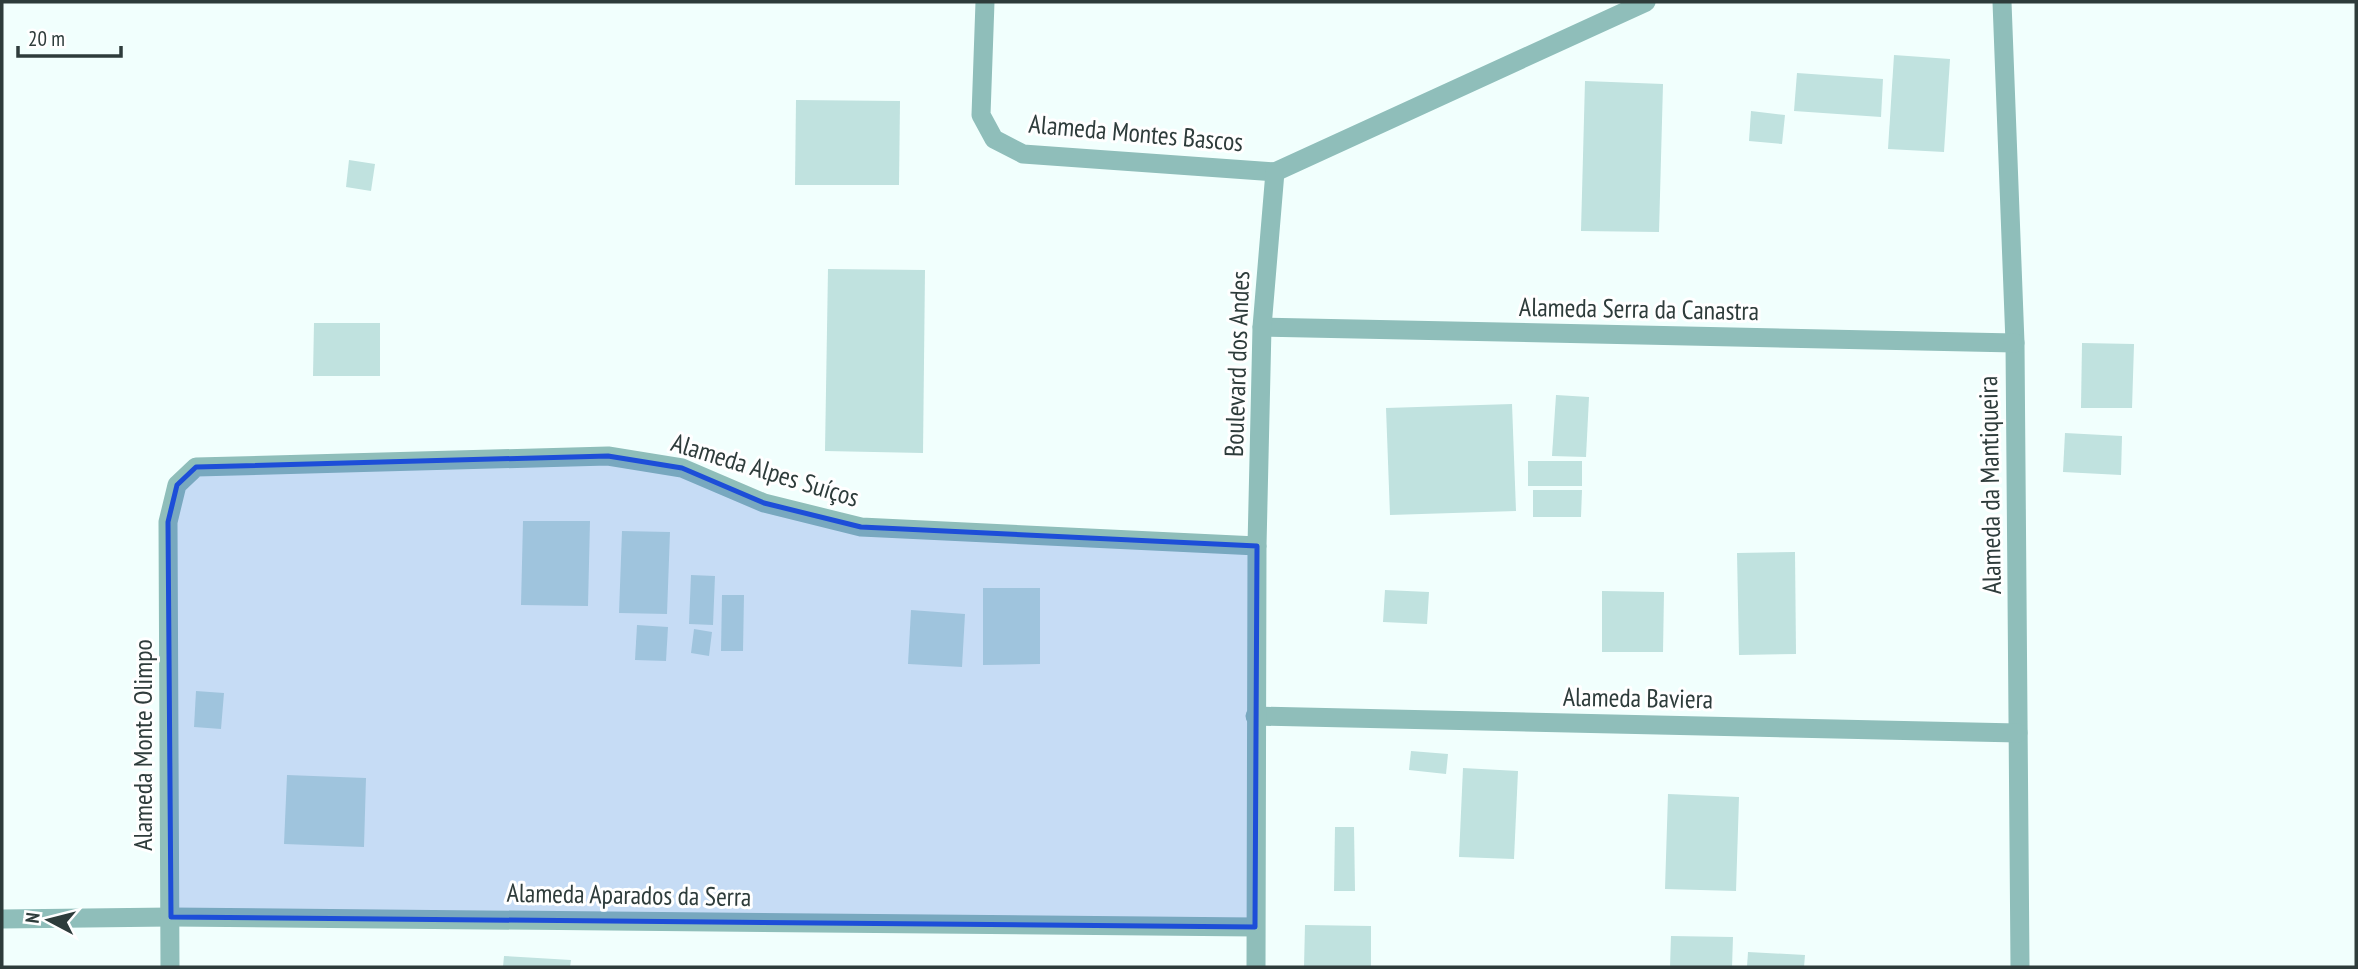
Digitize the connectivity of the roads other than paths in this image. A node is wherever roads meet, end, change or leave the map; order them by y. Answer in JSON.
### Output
{"nodes":[{"id":1,"x":985,"y":2,"type":"edge"},
{"id":2,"x":1646,"y":2,"type":"edge"},
{"id":3,"x":2002,"y":2,"type":"edge"},
{"id":4,"x":1275,"y":172,"type":"junction"},
{"id":5,"x":1262,"y":327,"type":"junction"},
{"id":6,"x":2015,"y":343,"type":"junction"},
{"id":7,"x":168,"y":522,"type":"joint"},
{"id":8,"x":1257,"y":546,"type":"junction"},
{"id":9,"x":1255,"y":716,"type":"junction"},
{"id":10,"x":2018,"y":733,"type":"junction"},
{"id":11,"x":171,"y":917,"type":"junction"},
{"id":12,"x":2,"y":919,"type":"edge"},
{"id":13,"x":1255,"y":927,"type":"junction"},
{"id":14,"x":170,"y":967,"type":"edge"},
{"id":15,"x":1256,"y":967,"type":"edge"},
{"id":16,"x":2021,"y":967,"type":"edge"}],
"edges":[{"from":1,"to":4,"type":"street","name":"Alameda Montes Bascos"},
{"from":2,"to":4,"type":"street"},
{"from":3,"to":6,"type":"street","name":"Alameda da Mantiqueira"},
{"from":4,"to":5,"type":"street","name":"Boulevard dos Andes"},
{"from":5,"to":6,"type":"street","name":"Alameda Serra da Canastra"},
{"from":5,"to":8,"type":"street","name":"Boulevard dos Andes"},
{"from":6,"to":10,"type":"street","name":"Alameda da Mantiqueira"},
{"from":7,"to":8,"type":"street","name":"Alameda Alpes Suíços"},
{"from":7,"to":11,"type":"street","name":"Alameda Monte Olimpo"},
{"from":8,"to":9,"type":"street","name":"Boulevard dos Andes"},
{"from":9,"to":10,"type":"street","name":"Alameda Baviera"},
{"from":9,"to":13,"type":"street","name":"Boulevard dos Andes"},
{"from":10,"to":16,"type":"street","name":"Alameda da Mantiqueira"},
{"from":11,"to":12,"type":"street","name":"Alameda Aparados da Serra"},
{"from":11,"to":13,"type":"street","name":"Alameda Aparados da Serra"},
{"from":11,"to":14,"type":"street","name":"Alameda Monte Olimpo"},
{"from":13,"to":15,"type":"street","name":"Boulevard dos Andes"}]}
